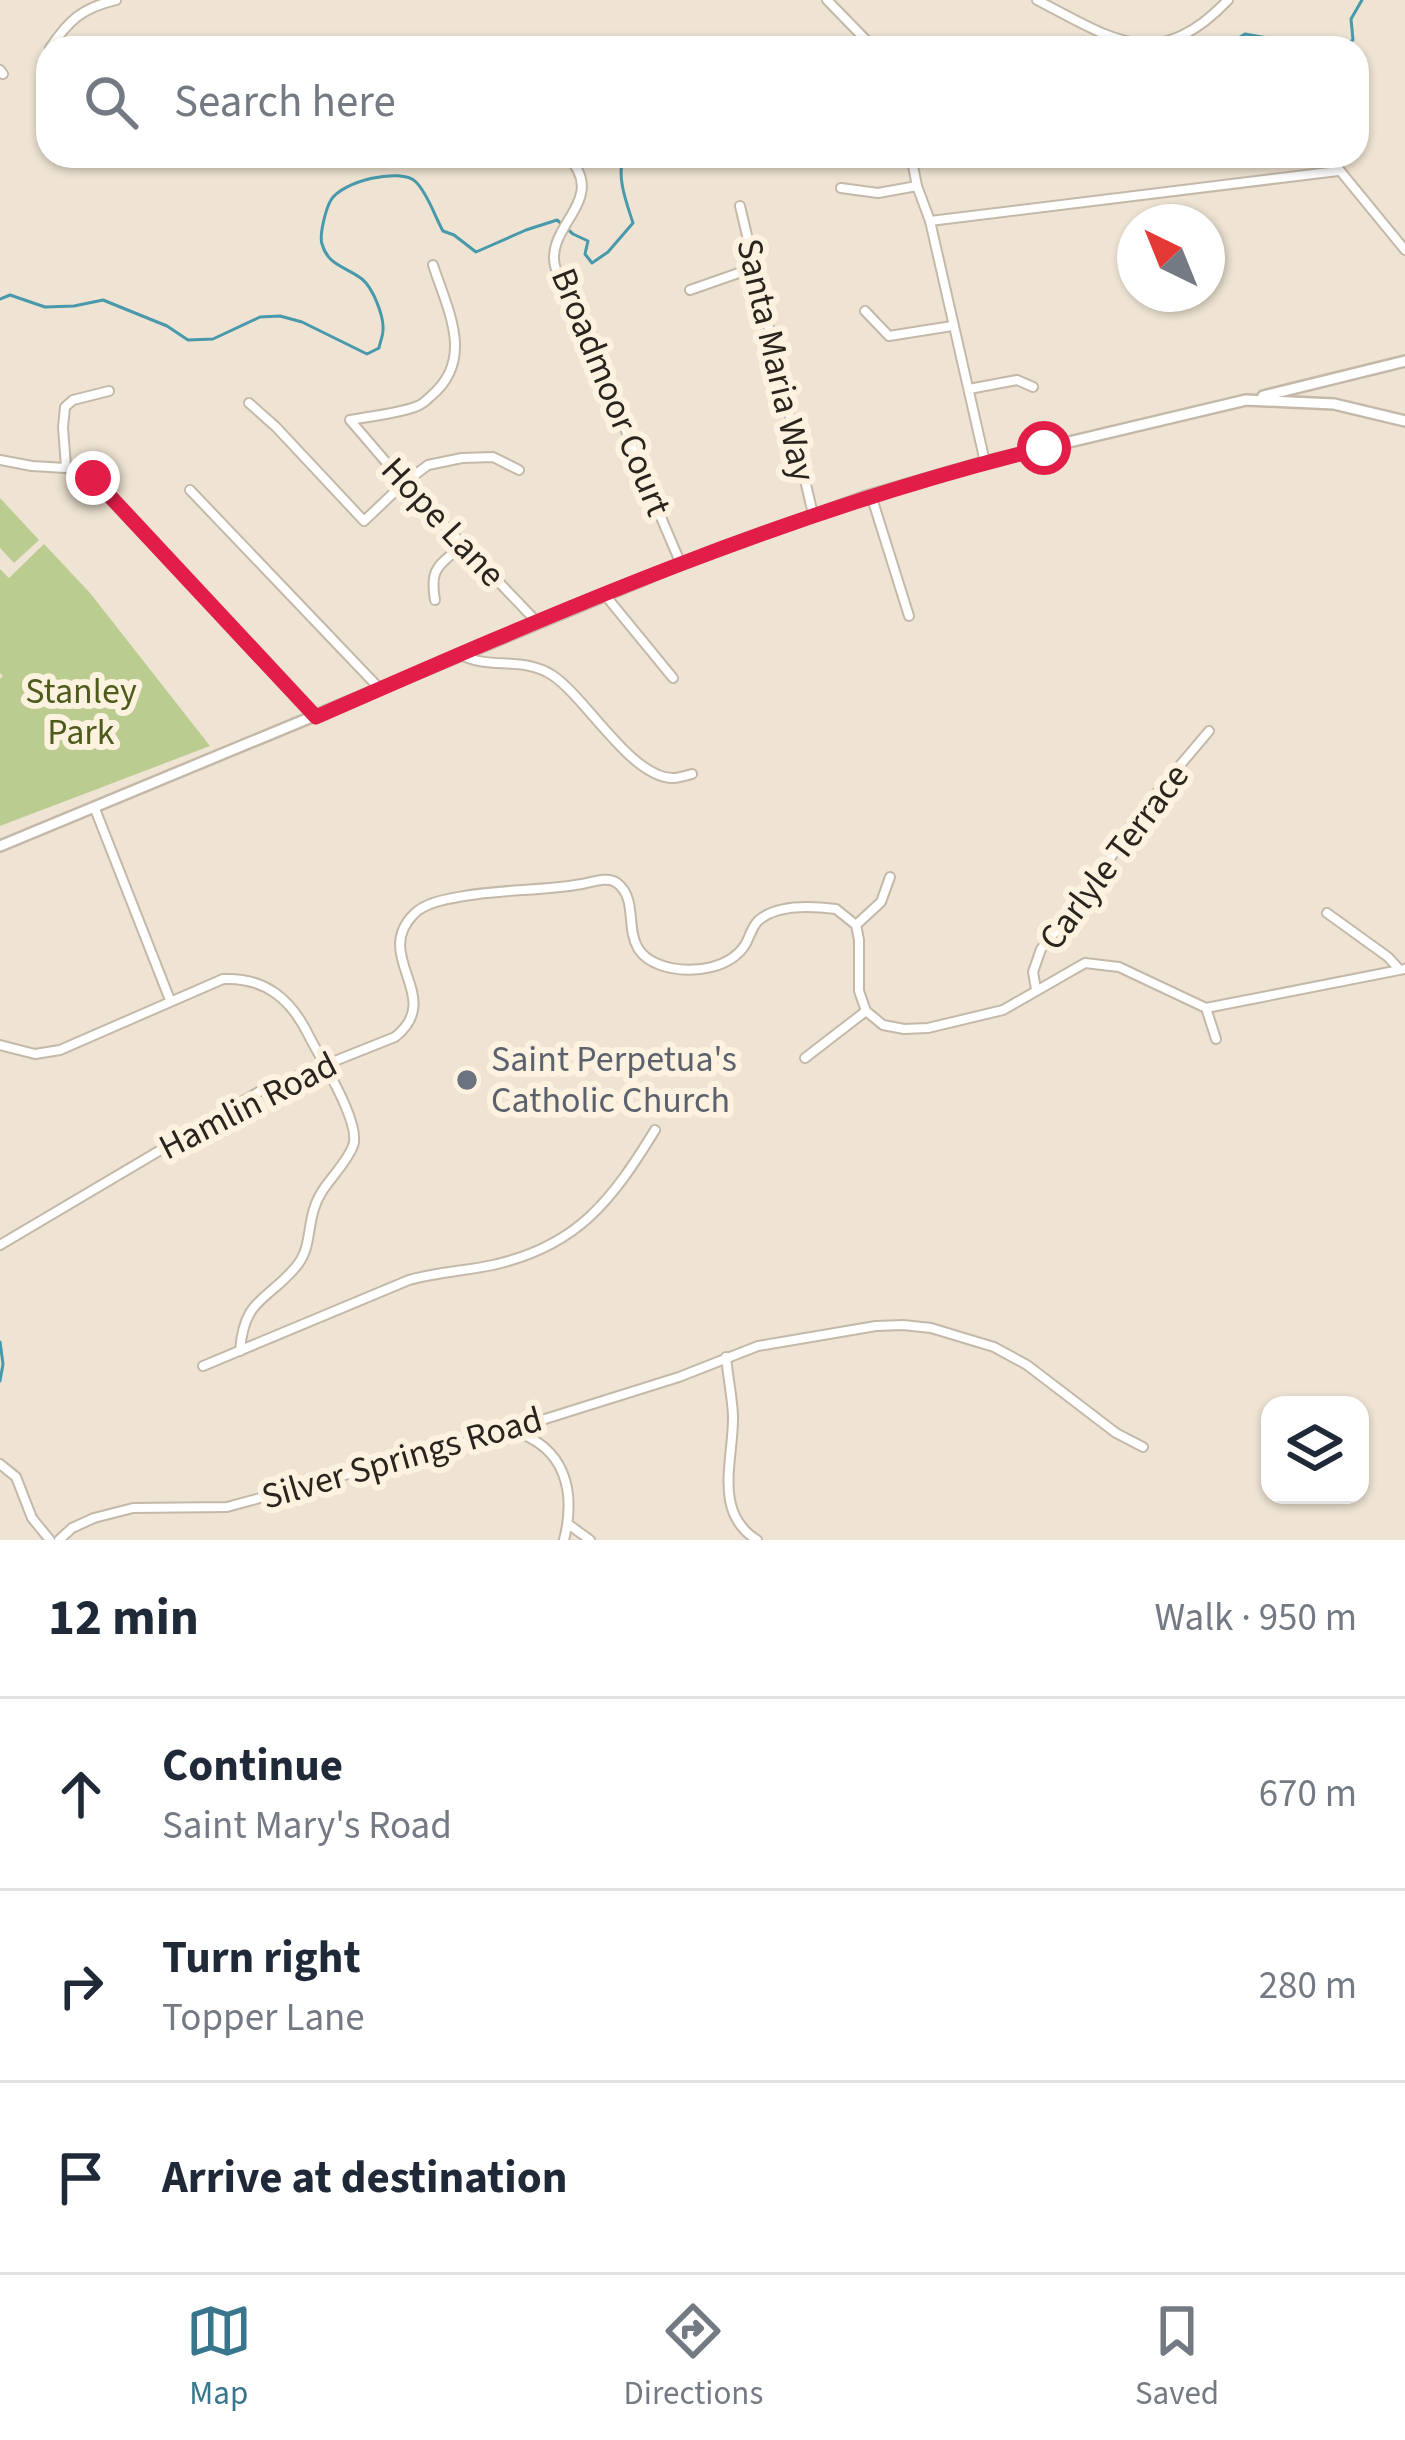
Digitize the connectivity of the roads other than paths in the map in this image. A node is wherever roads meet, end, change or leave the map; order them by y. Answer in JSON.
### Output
{"nodes":[{"id":1,"x":116,"y":0,"type":"edge"},
{"id":2,"x":827,"y":0,"type":"edge"},
{"id":3,"x":1037,"y":0,"type":"edge"},
{"id":4,"x":1228,"y":0,"type":"edge"},
{"id":5,"x":59,"y":36,"type":"edge"},
{"id":6,"x":862,"y":36,"type":"edge"},
{"id":7,"x":1114,"y":36,"type":"edge"},
{"id":8,"x":1183,"y":36,"type":"edge"},
{"id":9,"x":576,"y":168,"type":"edge"},
{"id":10,"x":913,"y":168,"type":"edge"},
{"id":11,"x":1336,"y":168,"type":"edge"},
{"id":12,"x":1338,"y":171,"type":"junction"},
{"id":13,"x":917,"y":186,"type":"junction"},
{"id":14,"x":841,"y":188,"type":"dead end"},
{"id":15,"x":740,"y":206,"type":"dead end"},
{"id":16,"x":930,"y":220,"type":"junction"},
{"id":17,"x":1405,"y":250,"type":"edge"},
{"id":18,"x":433,"y":265,"type":"dead end"},
{"id":19,"x":753,"y":268,"type":"junction"},
{"id":20,"x":690,"y":290,"type":"dead end"},
{"id":21,"x":866,"y":311,"type":"dead end"},
{"id":22,"x":952,"y":326,"type":"junction"},
{"id":23,"x":1405,"y":362,"type":"edge"},
{"id":24,"x":1033,"y":387,"type":"dead end"},
{"id":25,"x":969,"y":389,"type":"junction"},
{"id":26,"x":109,"y":391,"type":"dead end"},
{"id":27,"x":1246,"y":400,"type":"junction"},
{"id":28,"x":249,"y":404,"type":"dead end"},
{"id":29,"x":1405,"y":421,"type":"edge"},
{"id":30,"x":0,"y":460,"type":"edge"},
{"id":31,"x":985,"y":462,"type":"junction"},
{"id":32,"x":66,"y":466,"type":"junction"},
{"id":33,"x":519,"y":470,"type":"dead end"},
{"id":34,"x":404,"y":483,"type":"junction"},
{"id":35,"x":190,"y":490,"type":"dead end"},
{"id":36,"x":871,"y":496,"type":"junction"},
{"id":37,"x":813,"y":514,"type":"junction"},
{"id":38,"x":463,"y":544,"type":"junction"},
{"id":39,"x":681,"y":564,"type":"junction"},
{"id":40,"x":605,"y":595,"type":"junction"},
{"id":41,"x":435,"y":600,"type":"dead end"},
{"id":42,"x":909,"y":616,"type":"dead end"},
{"id":43,"x":538,"y":622,"type":"junction"},
{"id":44,"x":461,"y":655,"type":"junction"},
{"id":45,"x":674,"y":678,"type":"dead end"},
{"id":46,"x":380,"y":688,"type":"junction"},
{"id":47,"x":316,"y":717,"type":"junction"},
{"id":48,"x":1209,"y":731,"type":"dead end"},
{"id":49,"x":692,"y":774,"type":"dead end"},
{"id":50,"x":94,"y":809,"type":"junction"},
{"id":51,"x":0,"y":846,"type":"edge"},
{"id":52,"x":890,"y":877,"type":"dead end"},
{"id":53,"x":1328,"y":914,"type":"dead end"},
{"id":54,"x":856,"y":925,"type":"junction"},
{"id":55,"x":1402,"y":970,"type":"edge"},
{"id":56,"x":1036,"y":989,"type":"junction"},
{"id":57,"x":170,"y":1000,"type":"junction"},
{"id":58,"x":1206,"y":1008,"type":"junction"},
{"id":59,"x":866,"y":1011,"type":"junction"},
{"id":60,"x":1216,"y":1040,"type":"dead end"},
{"id":61,"x":0,"y":1046,"type":"edge"},
{"id":62,"x":806,"y":1058,"type":"dead end"},
{"id":63,"x":323,"y":1064,"type":"junction"},
{"id":64,"x":655,"y":1130,"type":"dead end"},
{"id":65,"x":0,"y":1245,"type":"edge"},
{"id":66,"x":240,"y":1351,"type":"junction"},
{"id":67,"x":726,"y":1358,"type":"junction"},
{"id":68,"x":203,"y":1366,"type":"dead end"},
{"id":69,"x":510,"y":1430,"type":"junction"},
{"id":70,"x":1143,"y":1447,"type":"dead end"},
{"id":71,"x":0,"y":1464,"type":"edge"},
{"id":72,"x":568,"y":1524,"type":"junction"},
{"id":73,"x":55,"y":1540,"type":"edge"},
{"id":74,"x":564,"y":1540,"type":"edge"},
{"id":75,"x":590,"y":1540,"type":"edge"},
{"id":76,"x":757,"y":1540,"type":"edge"}],
"edges":[{"from":1,"to":5,"type":"street"},
{"from":2,"to":6,"type":"street"},
{"from":3,"to":7,"type":"street"},
{"from":4,"to":8,"type":"street"},
{"from":9,"to":39,"type":"street","name":"Broadmoor Court"},
{"from":10,"to":13,"type":"street"},
{"from":11,"to":12,"type":"street"},
{"from":12,"to":16,"type":"street"},
{"from":12,"to":17,"type":"street"},
{"from":13,"to":14,"type":"street"},
{"from":13,"to":16,"type":"street"},
{"from":15,"to":19,"type":"street","name":"Santa Maria Way"},
{"from":16,"to":22,"type":"street"},
{"from":18,"to":34,"type":"street","name":"Hope Lane"},
{"from":19,"to":20,"type":"street"},
{"from":19,"to":37,"type":"street","name":"Santa Maria Way"},
{"from":21,"to":22,"type":"street"},
{"from":22,"to":25,"type":"street"},
{"from":23,"to":27,"type":"street"},
{"from":24,"to":25,"type":"street"},
{"from":25,"to":31,"type":"street"},
{"from":26,"to":32,"type":"street"},
{"from":27,"to":29,"type":"street"},
{"from":27,"to":31,"type":"street"},
{"from":28,"to":34,"type":"street"},
{"from":30,"to":32,"type":"street"},
{"from":31,"to":36,"type":"street"},
{"from":32,"to":47,"type":"street"},
{"from":33,"to":34,"type":"street"},
{"from":34,"to":38,"type":"street","name":"Hope Lane"},
{"from":35,"to":46,"type":"street"},
{"from":36,"to":37,"type":"street"},
{"from":36,"to":42,"type":"street"},
{"from":37,"to":39,"type":"street"},
{"from":38,"to":41,"type":"street"},
{"from":38,"to":43,"type":"street","name":"Hope Lane"},
{"from":39,"to":40,"type":"street"},
{"from":40,"to":43,"type":"street"},
{"from":40,"to":45,"type":"street"},
{"from":43,"to":44,"type":"street"},
{"from":44,"to":46,"type":"street"},
{"from":44,"to":49,"type":"street"},
{"from":46,"to":47,"type":"street"},
{"from":47,"to":50,"type":"street"},
{"from":48,"to":56,"type":"street","name":"Carlyle Terrace"},
{"from":50,"to":51,"type":"street"},
{"from":50,"to":57,"type":"street"},
{"from":52,"to":54,"type":"street"},
{"from":53,"to":55,"type":"street"},
{"from":54,"to":59,"type":"street"},
{"from":54,"to":63,"type":"street","name":"Hamlin Road"},
{"from":55,"to":58,"type":"street"},
{"from":56,"to":58,"type":"street"},
{"from":56,"to":59,"type":"street"},
{"from":57,"to":61,"type":"street"},
{"from":57,"to":63,"type":"street"},
{"from":58,"to":60,"type":"street"},
{"from":59,"to":62,"type":"street"},
{"from":63,"to":65,"type":"street","name":"Hamlin Road"},
{"from":63,"to":66,"type":"street"},
{"from":64,"to":66,"type":"street"},
{"from":66,"to":68,"type":"street"},
{"from":67,"to":69,"type":"street","name":"Silver Springs Road"},
{"from":67,"to":70,"type":"street","name":"Silver Springs Road"},
{"from":67,"to":76,"type":"street"},
{"from":69,"to":72,"type":"street"},
{"from":69,"to":73,"type":"street","name":"Silver Springs Road"},
{"from":71,"to":73,"type":"street"},
{"from":72,"to":74,"type":"street"},
{"from":72,"to":75,"type":"street"}]}
